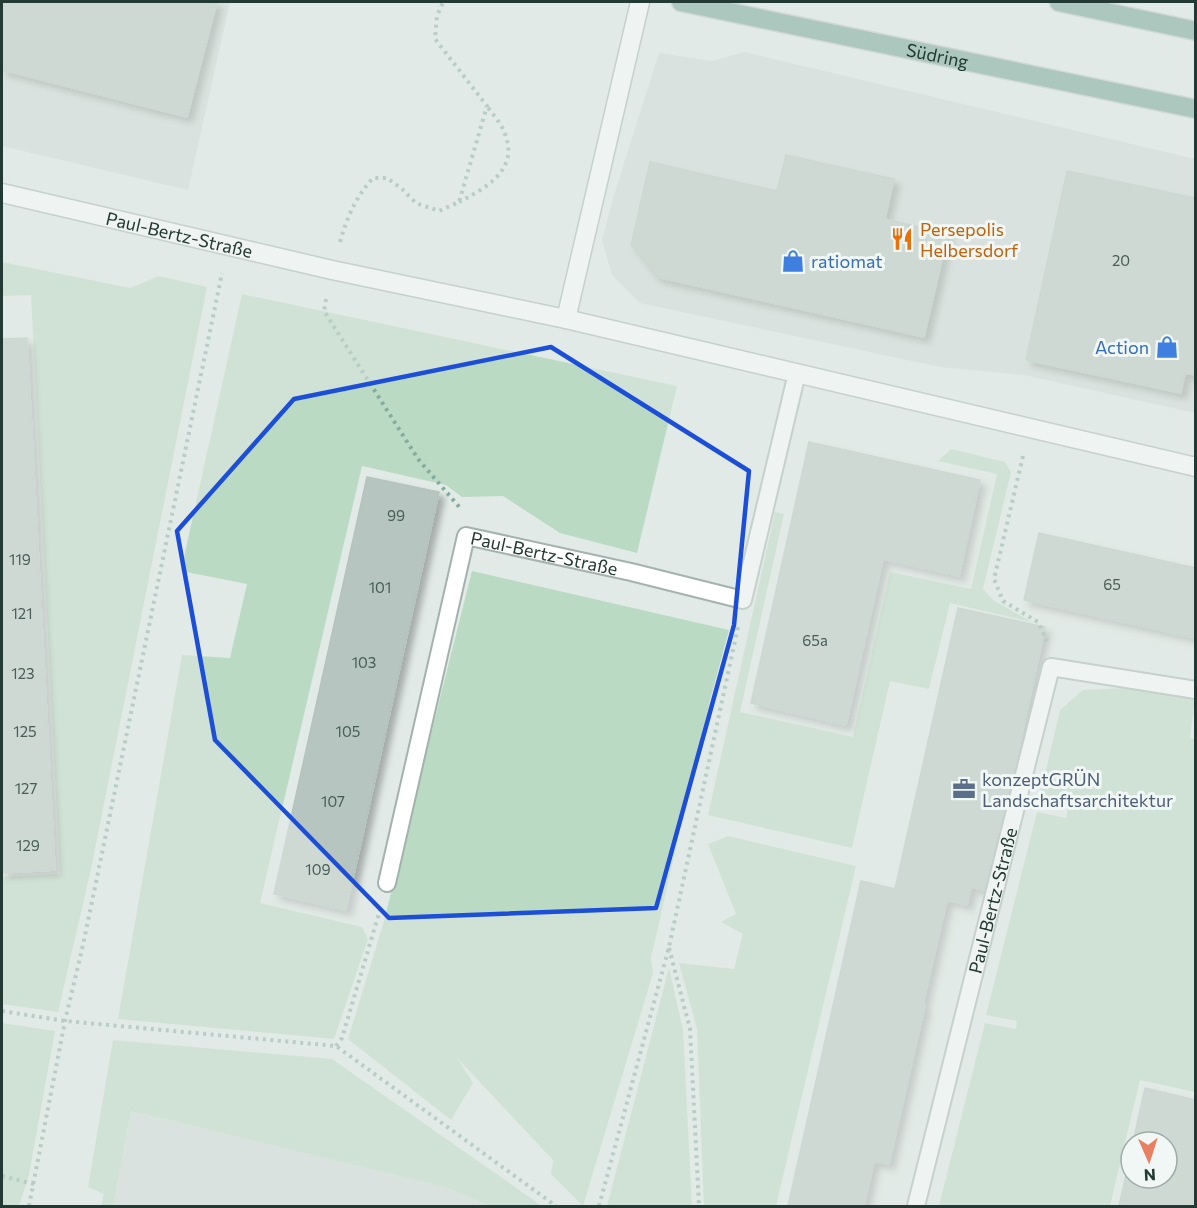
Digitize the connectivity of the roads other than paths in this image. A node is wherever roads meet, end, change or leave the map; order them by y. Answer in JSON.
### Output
{"nodes":[{"id":1,"x":640,"y":2,"type":"edge"},
{"id":2,"x":681,"y":2,"type":"edge"},
{"id":3,"x":1059,"y":2,"type":"edge"},
{"id":4,"x":1196,"y":31,"type":"edge"},
{"id":5,"x":1196,"y":109,"type":"edge"},
{"id":6,"x":2,"y":193,"type":"edge"},
{"id":7,"x":566,"y":319,"type":"junction"},
{"id":8,"x":797,"y":373,"type":"junction"},
{"id":9,"x":1196,"y":467,"type":"edge"},
{"id":10,"x":1196,"y":690,"type":"edge"},
{"id":11,"x":387,"y":882,"type":"road end"},
{"id":12,"x":916,"y":1206,"type":"edge"}],
"edges":[{"from":1,"to":7,"type":"street"},
{"from":2,"to":5,"type":"main road","name":"Südring"},
{"from":3,"to":4,"type":"main road"},
{"from":6,"to":7,"type":"street","name":"Paul-Bertz-Straße"},
{"from":7,"to":8,"type":"street","name":"Paul-Bertz-Straße"},
{"from":8,"to":9,"type":"street","name":"Paul-Bertz-Straße"},
{"from":8,"to":11,"type":"lane","name":"Paul-Bertz-Straße"},
{"from":10,"to":12,"type":"lane","name":"Paul-Bertz-Straße"}]}
